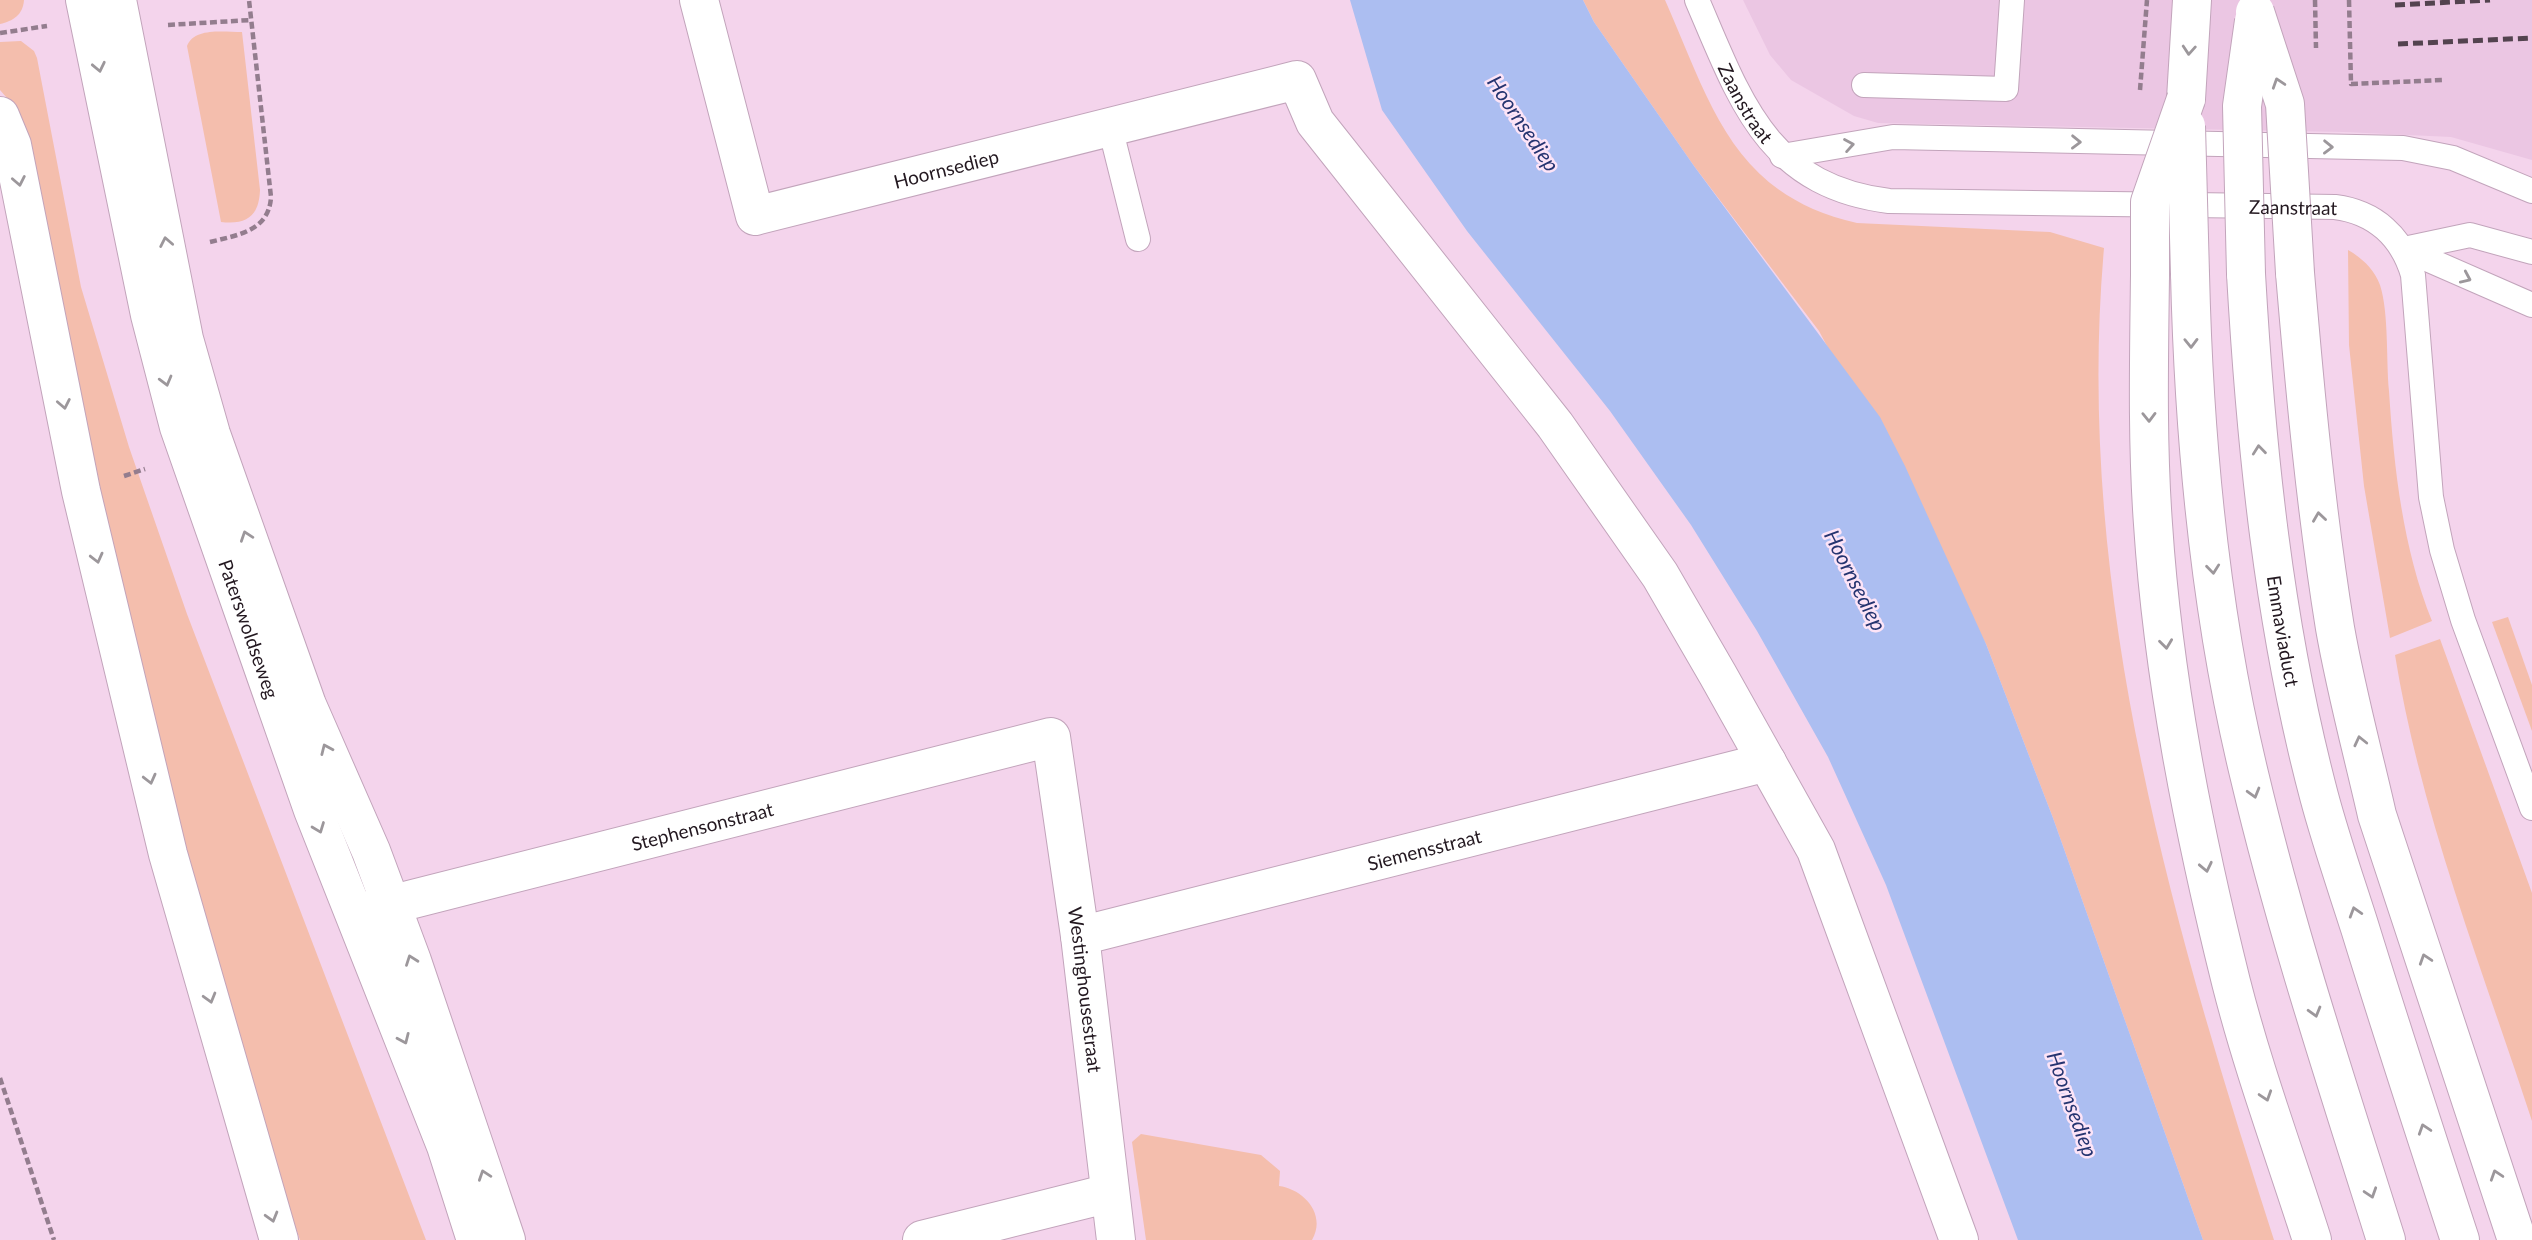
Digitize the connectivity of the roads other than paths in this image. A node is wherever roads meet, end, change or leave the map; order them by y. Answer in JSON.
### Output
{"nodes":[{"id":1,"x":85,"y":0,"type":"edge"},
{"id":2,"x":117,"y":0,"type":"edge"},
{"id":3,"x":699,"y":0,"type":"edge"},
{"id":4,"x":1697,"y":0,"type":"edge"},
{"id":5,"x":2012,"y":0,"type":"edge"},
{"id":6,"x":2192,"y":0,"type":"edge"},
{"id":7,"x":2255,"y":6,"type":"edge"},
{"id":8,"x":1864,"y":85,"type":"dead end"},
{"id":9,"x":2186,"y":99,"type":"junction"},
{"id":10,"x":0,"y":116,"type":"edge"},
{"id":11,"x":1110,"y":127,"type":"junction"},
{"id":12,"x":1782,"y":156,"type":"junction"},
{"id":13,"x":2532,"y":191,"type":"edge"},
{"id":14,"x":1138,"y":239,"type":"dead end"},
{"id":15,"x":2404,"y":249,"type":"junction"},
{"id":16,"x":2532,"y":252,"type":"edge"},
{"id":17,"x":2532,"y":305,"type":"edge"},
{"id":18,"x":1051,"y":737,"type":"joint"},
{"id":19,"x":1767,"y":762,"type":"junction"},
{"id":20,"x":2532,"y":808,"type":"edge"},
{"id":21,"x":391,"y":904,"type":"junction"},
{"id":22,"x":352,"y":914,"type":"junction"},
{"id":23,"x":1080,"y":936,"type":"junction"},
{"id":24,"x":1110,"y":1193,"type":"junction"},
{"id":25,"x":279,"y":1240,"type":"edge"},
{"id":26,"x":476,"y":1240,"type":"edge"},
{"id":27,"x":506,"y":1240,"type":"edge"},
{"id":28,"x":922,"y":1240,"type":"edge"},
{"id":29,"x":1116,"y":1240,"type":"edge"},
{"id":30,"x":1959,"y":1240,"type":"edge"},
{"id":31,"x":2312,"y":1240,"type":"edge"},
{"id":32,"x":2386,"y":1240,"type":"edge"},
{"id":33,"x":2460,"y":1240,"type":"edge"},
{"id":34,"x":2517,"y":1240,"type":"edge"}],
"edges":[{"from":1,"to":22,"type":"main road","name":"Paterswoldseweg","one_way":true},
{"from":21,"to":2,"type":"main road","name":"Paterswoldseweg","one_way":true},
{"from":3,"to":11,"type":"main road","name":"Hoornsediep"},
{"from":4,"to":12,"type":"lane","name":"Zaanstraat"},
{"from":5,"to":8,"type":"lane"},
{"from":6,"to":9,"type":"main road","one_way":true},
{"from":33,"to":7,"type":"main road","name":"Emmaviaduct","one_way":true,"bridge":true},
{"from":34,"to":7,"type":"main road","one_way":true,"bridge":true},
{"from":9,"to":31,"type":"main road","one_way":true,"bridge":true},
{"from":9,"to":32,"type":"main road","one_way":true,"bridge":true},
{"from":10,"to":25,"type":"main road","one_way":true},
{"from":11,"to":14,"type":"lane"},
{"from":11,"to":19,"type":"main road","name":"Hoornsediep"},
{"from":12,"to":13,"type":"lane","one_way":true},
{"from":12,"to":15,"type":"lane","name":"Zaanstraat"},
{"from":15,"to":16,"type":"lane"},
{"from":15,"to":17,"type":"lane","one_way":true},
{"from":15,"to":20,"type":"lane","name":"Zaanstraat"},
{"from":18,"to":21,"type":"main road","name":"Stephensonstraat"},
{"from":18,"to":23,"type":"main road","name":"Westinghousestraat"},
{"from":19,"to":23,"type":"main road","name":"Siemensstraat"},
{"from":19,"to":30,"type":"main road","name":"Hoornsediep"},
{"from":21,"to":22,"type":"main road","name":"Stephensonstraat"},
{"from":27,"to":21,"type":"main road","name":"Paterswoldseweg","one_way":true},
{"from":22,"to":26,"type":"main road","name":"Paterswoldseweg","one_way":true},
{"from":23,"to":24,"type":"main road","name":"Westinghousestraat"},
{"from":24,"to":28,"type":"main road"},
{"from":24,"to":29,"type":"main road","name":"Westinghousestraat"}]}
